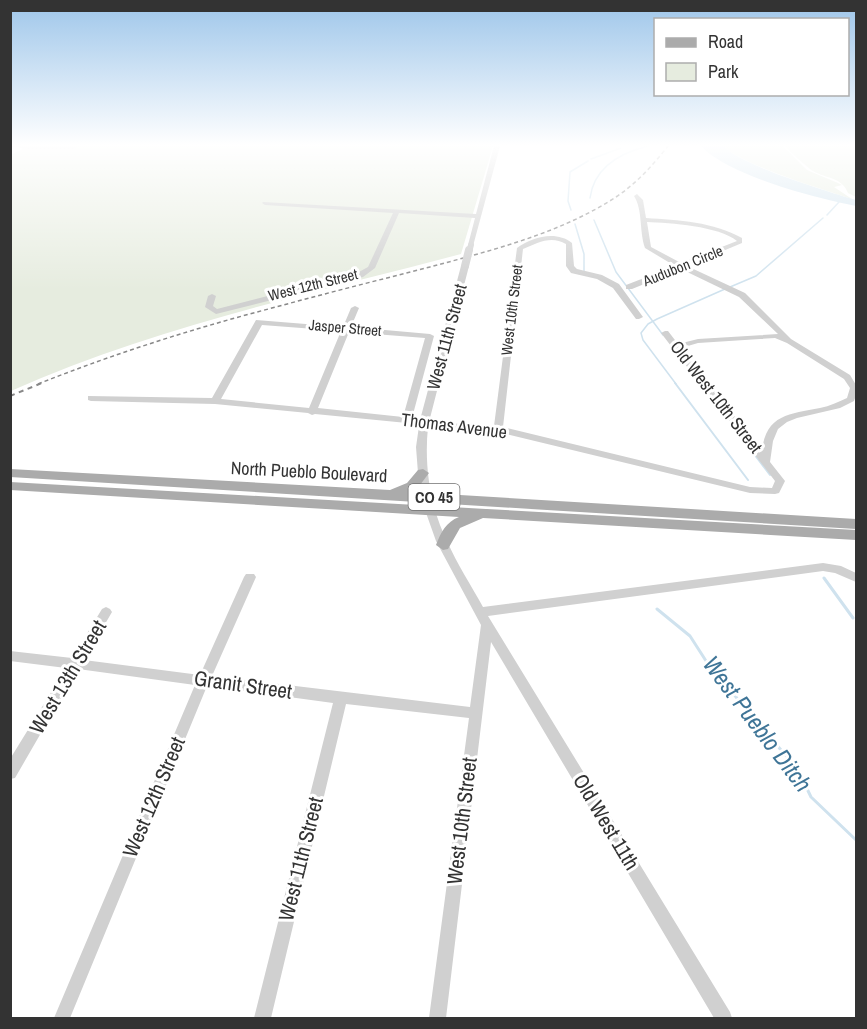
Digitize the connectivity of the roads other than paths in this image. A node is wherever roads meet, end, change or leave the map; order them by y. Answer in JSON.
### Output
{"nodes":[{"id":1,"x":484,"y":194,"type":"edge"},
{"id":2,"x":637,"y":196,"type":"dead end"},
{"id":3,"x":265,"y":203,"type":"dead end"},
{"id":4,"x":396,"y":212,"type":"junction"},
{"id":5,"x":478,"y":216,"type":"junction"},
{"id":6,"x":642,"y":220,"type":"junction"},
{"id":7,"x":681,"y":266,"type":"junction"},
{"id":8,"x":628,"y":287,"type":"dead end"},
{"id":9,"x":212,"y":296,"type":"dead end"},
{"id":10,"x":355,"y":308,"type":"dead end"},
{"id":11,"x":639,"y":317,"type":"dead end"},
{"id":12,"x":345,"y":328,"type":"junction"},
{"id":13,"x":665,"y":333,"type":"dead end"},
{"id":14,"x":790,"y":341,"type":"junction"},
{"id":15,"x":428,"y":347,"type":"junction"},
{"id":16,"x":677,"y":347,"type":"junction"},
{"id":17,"x":443,"y":349,"type":"junction"},
{"id":18,"x":91,"y":398,"type":"dead end"},
{"id":19,"x":215,"y":401,"type":"junction"},
{"id":20,"x":312,"y":412,"type":"junction"},
{"id":21,"x":407,"y":420,"type":"junction"},
{"id":22,"x":424,"y":424,"type":"junction"},
{"id":23,"x":498,"y":429,"type":"junction"},
{"id":24,"x":766,"y":461,"type":"junction"},
{"id":25,"x":423,"y":472,"type":"junction"},
{"id":26,"x":10,"y":473,"type":"edge"},
{"id":27,"x":10,"y":486,"type":"edge"},
{"id":28,"x":385,"y":494,"type":"junction"},
{"id":29,"x":429,"y":503,"type":"junction"},
{"id":30,"x":500,"y":514,"type":"junction"},
{"id":31,"x":856,"y":524,"type":"edge"},
{"id":32,"x":856,"y":535,"type":"edge"},
{"id":33,"x":443,"y":545,"type":"junction"},
{"id":34,"x":250,"y":577,"type":"dead end"},
{"id":35,"x":856,"y":578,"type":"edge"},
{"id":36,"x":106,"y":612,"type":"dead end"},
{"id":37,"x":484,"y":618,"type":"junction"},
{"id":38,"x":10,"y":656,"type":"edge"},
{"id":39,"x":75,"y":664,"type":"junction"},
{"id":40,"x":204,"y":679,"type":"junction"},
{"id":41,"x":340,"y":700,"type":"junction"},
{"id":42,"x":475,"y":713,"type":"junction"},
{"id":43,"x":10,"y":773,"type":"edge"},
{"id":44,"x":62,"y":1018,"type":"edge"},
{"id":45,"x":262,"y":1018,"type":"edge"},
{"id":46,"x":438,"y":1018,"type":"edge"},
{"id":47,"x":724,"y":1018,"type":"edge"}],
"edges":[{"from":1,"to":5,"type":"street","name":"West 11th Street"},
{"from":2,"to":6,"type":"street"},
{"from":3,"to":4,"type":"street"},
{"from":4,"to":5,"type":"street"},
{"from":4,"to":9,"type":"street","name":"West 12th Street"},
{"from":5,"to":17,"type":"street","name":"West 11th Street","bridge":true},
{"from":6,"to":7,"type":"street"},
{"from":6,"to":7,"type":"street","name":"Audubon Circle"},
{"from":7,"to":8,"type":"street","name":"Audubon Circle"},
{"from":7,"to":14,"type":"street"},
{"from":10,"to":12,"type":"street","name":"West 12th Street"},
{"from":11,"to":23,"type":"street","name":"West 10th Street"},
{"from":12,"to":15,"type":"street","name":"Jasper Street"},
{"from":12,"to":19,"type":"street","name":"Jasper Street"},
{"from":12,"to":20,"type":"street","name":"West 12th Street"},
{"from":13,"to":16,"type":"street","name":"Old West 10th Street"},
{"from":14,"to":16,"type":"street"},
{"from":14,"to":24,"type":"street"},
{"from":15,"to":17,"type":"street"},
{"from":15,"to":21,"type":"street"},
{"from":16,"to":24,"type":"street","name":"Old West 10th Street"},
{"from":17,"to":22,"type":"street","name":"West 11th Street"},
{"from":18,"to":19,"type":"street","name":"Thomas Avenue"},
{"from":19,"to":20,"type":"street","name":"Thomas Avenue"},
{"from":20,"to":21,"type":"street","name":"Thomas Avenue"},
{"from":21,"to":22,"type":"street","name":"Thomas Avenue"},
{"from":22,"to":23,"type":"street","name":"Thomas Avenue"},
{"from":22,"to":25,"type":"street","name":"West 11th Street"},
{"from":23,"to":24,"type":"street","name":"Thomas Avenue"},
{"from":25,"to":28,"type":"main road"},
{"from":25,"to":29,"type":"street","name":"West 11th Street"},
{"from":26,"to":28,"type":"main road","name":"North Pueblo Boulevard","number":"CO 45"},
{"from":27,"to":29,"type":"main road","name":"North Pueblo Boulevard","number":"CO 45"},
{"from":28,"to":29,"type":"main road","name":"North Pueblo Boulevard","number":"CO 45"},
{"from":29,"to":30,"type":"main road","name":"North Pueblo Boulevard","number":"CO 45"},
{"from":29,"to":31,"type":"main road","name":"North Pueblo Boulevard","number":"CO 45"},
{"from":29,"to":33,"type":"street","name":"West 11th Street"},
{"from":30,"to":32,"type":"main road","name":"North Pueblo Boulevard","number":"CO 45"},
{"from":30,"to":33,"type":"main road"},
{"from":33,"to":37,"type":"street","name":"West 11th Street"},
{"from":34,"to":40,"type":"street","name":"West 12th Street"},
{"from":35,"to":37,"type":"street"},
{"from":36,"to":39,"type":"street","name":"West 13th Street"},
{"from":37,"to":42,"type":"street","name":"West 10th Street"},
{"from":37,"to":47,"type":"street","name":"Old West 11th"},
{"from":38,"to":39,"type":"street","name":"Granit Street"},
{"from":39,"to":40,"type":"street","name":"Granit Street"},
{"from":39,"to":43,"type":"street","name":"West 13th Street"},
{"from":40,"to":41,"type":"street","name":"Granit Street"},
{"from":40,"to":44,"type":"street","name":"West 12th Street"},
{"from":41,"to":42,"type":"street","name":"Granit Street"},
{"from":41,"to":45,"type":"street","name":"West 11th Street"},
{"from":42,"to":46,"type":"street","name":"West 10th Street"}]}
